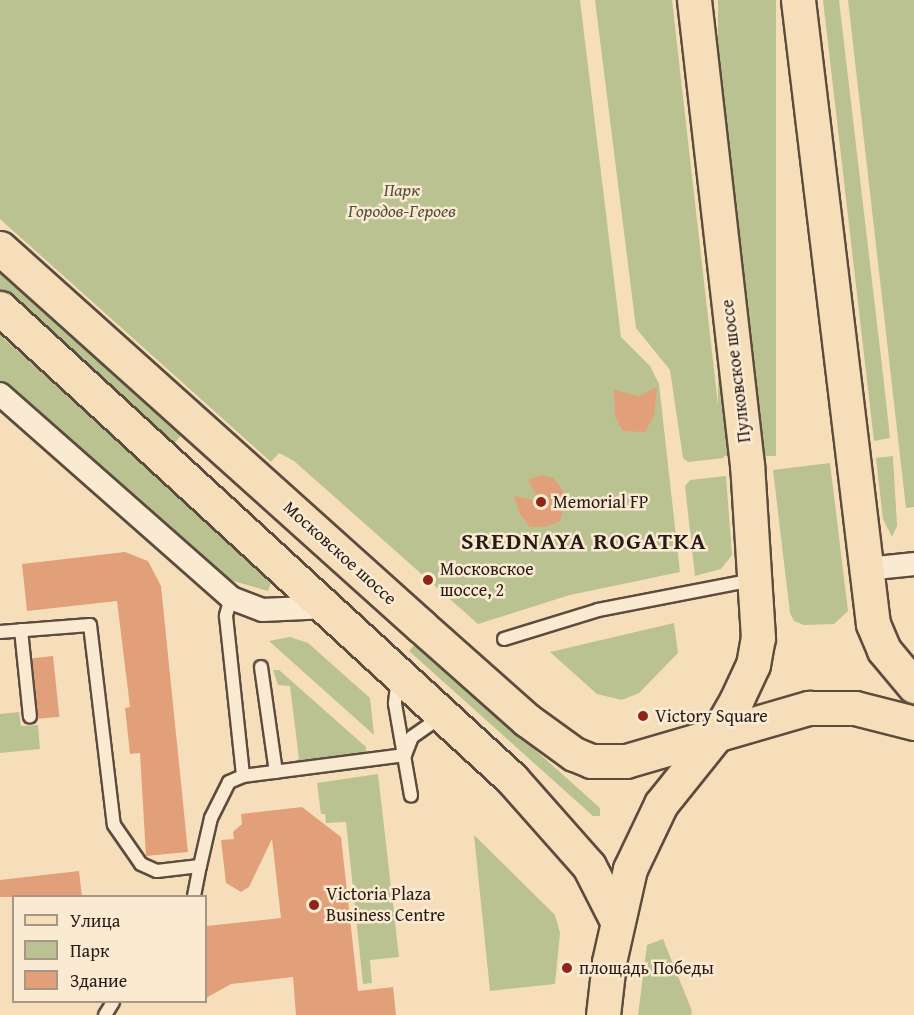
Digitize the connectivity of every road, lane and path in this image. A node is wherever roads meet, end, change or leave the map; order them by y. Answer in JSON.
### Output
{"nodes":[{"id":1,"x":694,"y":0,"type":"edge"},
{"id":2,"x":798,"y":0,"type":"edge"},
{"id":3,"x":0,"y":248,"type":"edge"},
{"id":4,"x":0,"y":308,"type":"edge"},
{"id":5,"x":0,"y":394,"type":"edge"},
{"id":6,"x":220,"y":445,"type":"junction"},
{"id":7,"x":190,"y":480,"type":"junction"},
{"id":8,"x":914,"y":564,"type":"edge"},
{"id":9,"x":866,"y":569,"type":"junction"},
{"id":10,"x":756,"y":579,"type":"junction"},
{"id":11,"x":231,"y":598,"type":"junction"},
{"id":12,"x":328,"y":607,"type":"junction"},
{"id":13,"x":21,"y":630,"type":"junction"},
{"id":14,"x":0,"y":632,"type":"edge"},
{"id":15,"x":504,"y":639,"type":"dead end"},
{"id":16,"x":261,"y":668,"type":"dead end"},
{"id":17,"x":398,"y":674,"type":"junction"},
{"id":18,"x":914,"y":686,"type":"edge"},
{"id":19,"x":444,"y":715,"type":"junction"},
{"id":20,"x":30,"y":717,"type":"dead end"},
{"id":21,"x":914,"y":723,"type":"edge"},
{"id":22,"x":717,"y":734,"type":"junction"},
{"id":23,"x":405,"y":755,"type":"junction"},
{"id":24,"x":276,"y":772,"type":"junction"},
{"id":25,"x":243,"y":776,"type":"junction"},
{"id":26,"x":411,"y":796,"type":"dead end"},
{"id":27,"x":200,"y":866,"type":"junction"},
{"id":28,"x":194,"y":895,"type":"edge"},
{"id":29,"x":617,"y":921,"type":"junction"},
{"id":30,"x":603,"y":1015,"type":"edge"}],
"edges":[{"from":1,"to":10,"type":"main road","name":"Пулковское шоссе"},
{"from":2,"to":9,"type":"main road"},
{"from":3,"to":6,"type":"main road","name":"Московское шоссе"},
{"from":4,"to":7,"type":"main road"},
{"from":5,"to":11,"type":"street"},
{"from":6,"to":7,"type":"main road"},
{"from":6,"to":22,"type":"main road","name":"Московское шоссе"},
{"from":7,"to":12,"type":"main road"},
{"from":8,"to":9,"type":"street"},
{"from":9,"to":18,"type":"main road"},
{"from":10,"to":15,"type":"lane"},
{"from":10,"to":22,"type":"main road","name":"Пулковское шоссе"},
{"from":11,"to":12,"type":"street"},
{"from":11,"to":25,"type":"lane"},
{"from":12,"to":17,"type":"main road"},
{"from":13,"to":14,"type":"lane"},
{"from":13,"to":20,"type":"lane"},
{"from":13,"to":27,"type":"lane"},
{"from":16,"to":24,"type":"lane"},
{"from":17,"to":19,"type":"main road"},
{"from":17,"to":23,"type":"lane"},
{"from":19,"to":23,"type":"lane"},
{"from":19,"to":29,"type":"main road"},
{"from":21,"to":22,"type":"main road"},
{"from":22,"to":29,"type":"main road"},
{"from":23,"to":24,"type":"lane"},
{"from":23,"to":26,"type":"lane"},
{"from":24,"to":25,"type":"lane"},
{"from":25,"to":27,"type":"lane"},
{"from":27,"to":28,"type":"lane"},
{"from":29,"to":30,"type":"main road"}]}
